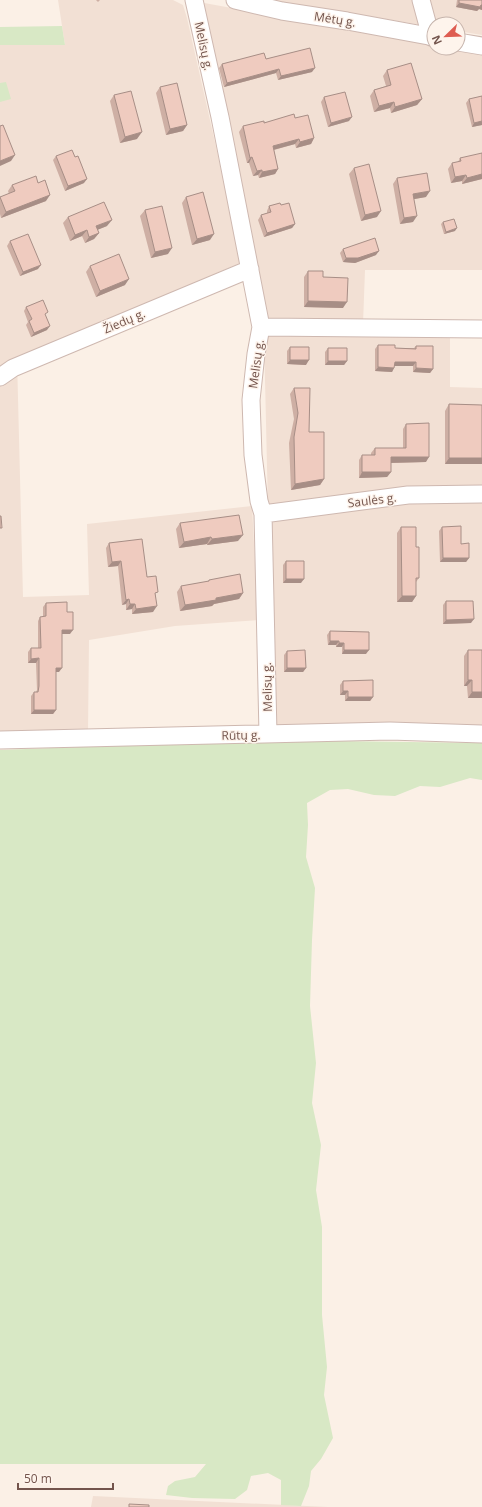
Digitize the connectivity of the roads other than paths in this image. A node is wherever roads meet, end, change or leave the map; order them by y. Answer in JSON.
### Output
{"nodes":[{"id":1,"x":194,"y":0,"type":"edge"},
{"id":2,"x":235,"y":0,"type":"edge"},
{"id":3,"x":421,"y":0,"type":"edge"},
{"id":4,"x":426,"y":16,"type":"edge"},
{"id":5,"x":426,"y":36,"type":"edge"},
{"id":6,"x":466,"y":43,"type":"edge"},
{"id":7,"x":482,"y":46,"type":"edge"},
{"id":8,"x":250,"y":269,"type":"junction"},
{"id":9,"x":261,"y":327,"type":"junction"},
{"id":10,"x":482,"y":329,"type":"edge"},
{"id":11,"x":0,"y":377,"type":"edge"},
{"id":12,"x":482,"y":494,"type":"edge"},
{"id":13,"x":263,"y":514,"type":"junction"},
{"id":14,"x":268,"y":734,"type":"junction"},
{"id":15,"x":482,"y":734,"type":"edge"},
{"id":16,"x":0,"y":740,"type":"edge"}],
"edges":[{"from":1,"to":8,"type":"street","name":"Melisų g."},
{"from":2,"to":5,"type":"street","name":"Mėtų g."},
{"from":3,"to":4,"type":"street"},
{"from":6,"to":7,"type":"street"},
{"from":8,"to":9,"type":"street","name":"Melisų g."},
{"from":8,"to":11,"type":"street","name":"Žiedų g."},
{"from":9,"to":10,"type":"street"},
{"from":9,"to":13,"type":"street","name":"Melisų g."},
{"from":12,"to":13,"type":"street","name":"Saulės g."},
{"from":13,"to":14,"type":"street","name":"Melisų g."},
{"from":14,"to":15,"type":"street","name":"Rūtų g."},
{"from":14,"to":16,"type":"street","name":"Rūtų g."}]}
